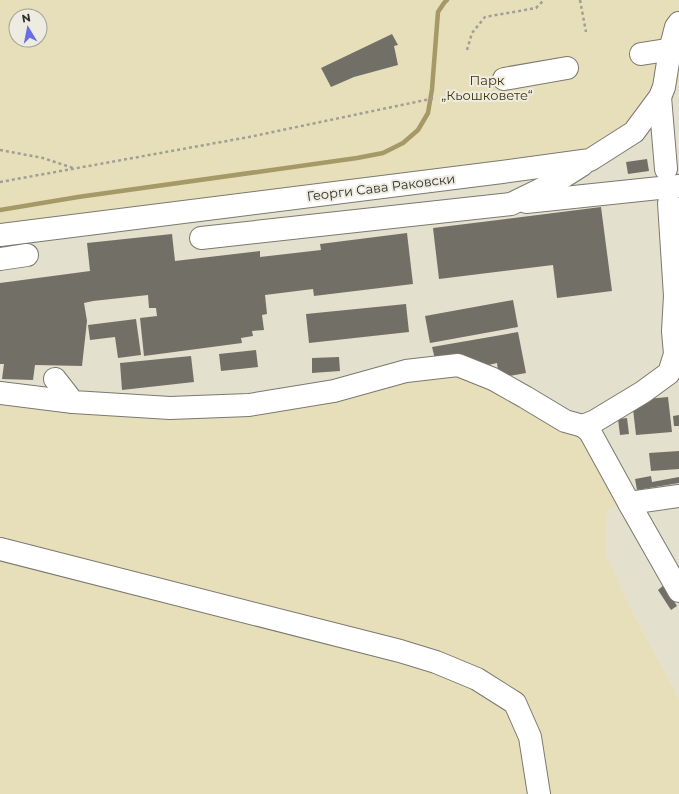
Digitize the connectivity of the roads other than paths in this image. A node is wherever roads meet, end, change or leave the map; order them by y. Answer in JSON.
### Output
{"nodes":[{"id":1,"x":679,"y":23,"type":"edge"},
{"id":2,"x":674,"y":49,"type":"edge"},
{"id":3,"x":641,"y":54,"type":"dead end"},
{"id":4,"x":567,"y":68,"type":"dead end"},
{"id":5,"x":504,"y":79,"type":"dead end"},
{"id":6,"x":660,"y":97,"type":"junction"},
{"id":7,"x":590,"y":160,"type":"junction"},
{"id":8,"x":671,"y":186,"type":"edge"},
{"id":9,"x":511,"y":204,"type":"junction"},
{"id":10,"x":0,"y":235,"type":"edge"},
{"id":11,"x":201,"y":238,"type":"dead end"},
{"id":12,"x":28,"y":255,"type":"dead end"},
{"id":13,"x":0,"y":259,"type":"edge"},
{"id":14,"x":55,"y":379,"type":"dead end"},
{"id":15,"x":0,"y":393,"type":"edge"},
{"id":16,"x":73,"y":402,"type":"junction"},
{"id":17,"x":583,"y":426,"type":"junction"},
{"id":18,"x":679,"y":496,"type":"edge"},
{"id":19,"x":629,"y":503,"type":"junction"},
{"id":20,"x":0,"y":548,"type":"edge"},
{"id":21,"x":679,"y":591,"type":"edge"},
{"id":22,"x":539,"y":794,"type":"edge"}],
"edges":[{"from":1,"to":2,"type":"street","name":"Георги Сава Раковски"},
{"from":2,"to":3,"type":"street"},
{"from":2,"to":6,"type":"street","name":"Георги Сава Раковски"},
{"from":4,"to":5,"type":"street"},
{"from":6,"to":7,"type":"street","name":"Георги Сава Раковски"},
{"from":6,"to":8,"type":"street"},
{"from":7,"to":9,"type":"street"},
{"from":7,"to":10,"type":"street","name":"Георги Сава Раковски"},
{"from":8,"to":9,"type":"street"},
{"from":8,"to":17,"type":"street"},
{"from":9,"to":11,"type":"street"},
{"from":12,"to":13,"type":"street"},
{"from":14,"to":16,"type":"street"},
{"from":15,"to":16,"type":"street"},
{"from":16,"to":17,"type":"street"},
{"from":17,"to":19,"type":"street"},
{"from":18,"to":19,"type":"street"},
{"from":19,"to":21,"type":"street"},
{"from":20,"to":22,"type":"street"}]}
